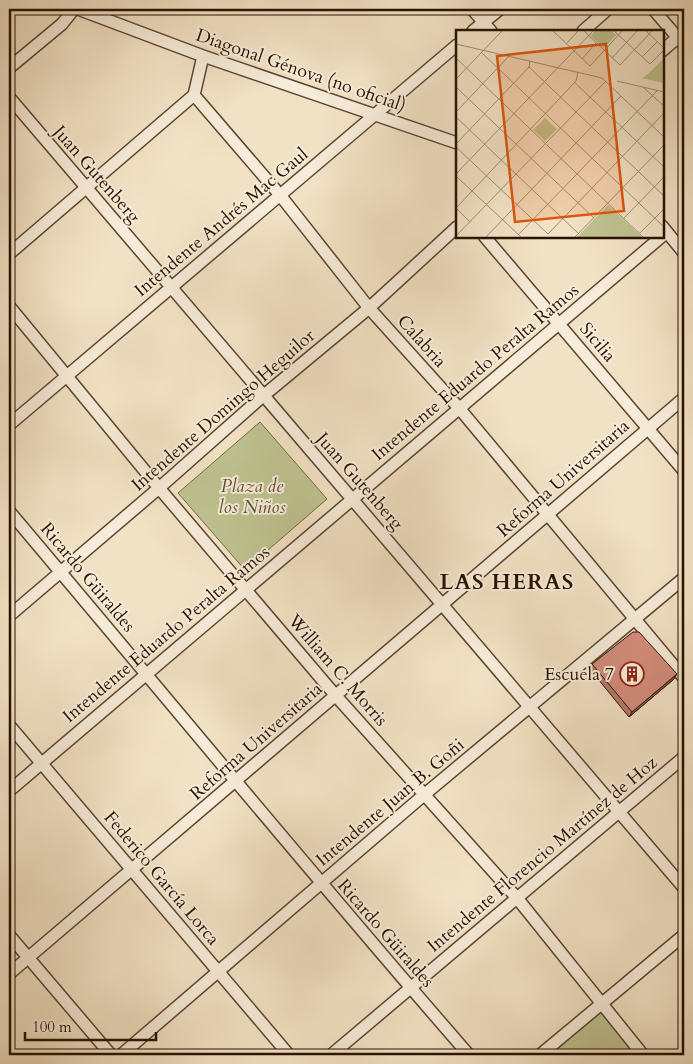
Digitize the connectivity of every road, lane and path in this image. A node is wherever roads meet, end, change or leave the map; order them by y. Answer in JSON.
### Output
{"nodes":[{"id":1,"x":74,"y":9,"type":"edge"},
{"id":2,"x":78,"y":9,"type":"edge"},
{"id":3,"x":472,"y":9,"type":"edge"},
{"id":4,"x":500,"y":9,"type":"edge"},
{"id":5,"x":608,"y":9,"type":"edge"},
{"id":6,"x":653,"y":9,"type":"edge"},
{"id":7,"x":487,"y":27,"type":"edge"},
{"id":8,"x":584,"y":30,"type":"edge"},
{"id":9,"x":682,"y":38,"type":"edge"},
{"id":10,"x":456,"y":46,"type":"edge"},
{"id":11,"x":663,"y":50,"type":"edge"},
{"id":12,"x":204,"y":56,"type":"junction"},
{"id":13,"x":9,"y":68,"type":"edge"},
{"id":14,"x":194,"y":95,"type":"junction"},
{"id":15,"x":9,"y":98,"type":"edge"},
{"id":16,"x":376,"y":114,"type":"junction"},
{"id":17,"x":456,"y":143,"type":"edge"},
{"id":18,"x":86,"y":189,"type":"junction"},
{"id":19,"x":280,"y":195,"type":"junction"},
{"id":20,"x":456,"y":228,"type":"edge"},
{"id":21,"x":664,"y":229,"type":"edge"},
{"id":22,"x":486,"y":238,"type":"edge"},
{"id":23,"x":654,"y":238,"type":"edge"},
{"id":24,"x":684,"y":253,"type":"edge"},
{"id":25,"x":9,"y":254,"type":"edge"},
{"id":26,"x":171,"y":287,"type":"junction"},
{"id":27,"x":9,"y":306,"type":"edge"},
{"id":28,"x":369,"y":308,"type":"junction"},
{"id":29,"x":559,"y":324,"type":"junction"},
{"id":30,"x":67,"y":376,"type":"junction"},
{"id":31,"x":263,"y":396,"type":"junction"},
{"id":32,"x":684,"y":398,"type":"edge"},
{"id":33,"x":459,"y":408,"type":"junction"},
{"id":34,"x":9,"y":425,"type":"edge"},
{"id":35,"x":648,"y":429,"type":"junction"},
{"id":36,"x":684,"y":471,"type":"edge"},
{"id":37,"x":159,"y":488,"type":"junction"},
{"id":38,"x":353,"y":498,"type":"junction"},
{"id":39,"x":9,"y":510,"type":"edge"},
{"id":40,"x":548,"y":514,"type":"junction"},
{"id":41,"x":61,"y":572,"type":"junction"},
{"id":42,"x":684,"y":578,"type":"edge"},
{"id":43,"x":246,"y":590,"type":"junction"},
{"id":44,"x":443,"y":604,"type":"junction"},
{"id":45,"x":9,"y":616,"type":"edge"},
{"id":46,"x":636,"y":618,"type":"junction"},
{"id":47,"x":147,"y":674,"type":"junction"},
{"id":48,"x":684,"y":678,"type":"edge"},
{"id":49,"x":336,"y":696,"type":"junction"},
{"id":50,"x":530,"y":708,"type":"junction"},
{"id":51,"x":9,"y":725,"type":"edge"},
{"id":52,"x":684,"y":757,"type":"edge"},
{"id":53,"x":41,"y":763,"type":"junction"},
{"id":54,"x":237,"y":780,"type":"junction"},
{"id":55,"x":9,"y":791,"type":"edge"},
{"id":56,"x":425,"y":794,"type":"junction"},
{"id":57,"x":620,"y":811,"type":"junction"},
{"id":58,"x":132,"y":870,"type":"junction"},
{"id":59,"x":320,"y":884,"type":"junction"},
{"id":60,"x":684,"y":888,"type":"edge"},
{"id":61,"x":517,"y":898,"type":"junction"},
{"id":62,"x":9,"y":935,"type":"edge"},
{"id":63,"x":684,"y":935,"type":"edge"},
{"id":64,"x":28,"y":958,"type":"junction"},
{"id":65,"x":219,"y":972,"type":"junction"},
{"id":66,"x":9,"y":974,"type":"edge"},
{"id":67,"x":410,"y":988,"type":"junction"},
{"id":68,"x":600,"y":1004,"type":"junction"},
{"id":69,"x":111,"y":1055,"type":"edge"},
{"id":70,"x":121,"y":1055,"type":"edge"},
{"id":71,"x":289,"y":1055,"type":"edge"},
{"id":72,"x":331,"y":1055,"type":"edge"},
{"id":73,"x":469,"y":1055,"type":"edge"},
{"id":74,"x":540,"y":1055,"type":"edge"},
{"id":75,"x":643,"y":1055,"type":"edge"}],
"edges":[{"from":1,"to":13,"type":"street"},
{"from":2,"to":12,"type":"street","name":"Diagonal Génova (no oficial)"},
{"from":3,"to":7,"type":"street"},
{"from":4,"to":7,"type":"street"},
{"from":5,"to":8,"type":"street"},
{"from":6,"to":9,"type":"street"},
{"from":9,"to":11,"type":"street"},
{"from":10,"to":16,"type":"street","name":"Intendente Andrés Mac Gaul"},
{"from":12,"to":14,"type":"street"},
{"from":12,"to":16,"type":"street","name":"Diagonal Génova (no oficial)"},
{"from":14,"to":18,"type":"street"},
{"from":14,"to":19,"type":"street","name":"Calabria"},
{"from":15,"to":18,"type":"street","name":"Juan Gutenberg"},
{"from":16,"to":17,"type":"street","name":"Diagonal Génova (no oficial)"},
{"from":16,"to":19,"type":"street","name":"Intendente Andrés Mac Gaul"},
{"from":18,"to":25,"type":"street"},
{"from":18,"to":26,"type":"street","name":"Juan Gutenberg"},
{"from":19,"to":26,"type":"street","name":"Intendente Andrés Mac Gaul"},
{"from":19,"to":28,"type":"street","name":"Calabria"},
{"from":20,"to":28,"type":"street","name":"Intendente Domingo Heguilor"},
{"from":21,"to":24,"type":"street"},
{"from":22,"to":29,"type":"street","name":"Sicilia"},
{"from":23,"to":29,"type":"street","name":"Intendente Eduardo Peralta Ramos"},
{"from":26,"to":30,"type":"street","name":"Intendente Andrés Mac Gaul"},
{"from":26,"to":31,"type":"street","name":"Juan Gutenberg"},
{"from":27,"to":30,"type":"street","name":"William C. Morris"},
{"from":28,"to":31,"type":"street","name":"Intendente Domingo Heguilor"},
{"from":28,"to":33,"type":"street","name":"Calabria"},
{"from":29,"to":33,"type":"street","name":"Intendente Eduardo Peralta Ramos"},
{"from":29,"to":35,"type":"street","name":"Sicilia"},
{"from":30,"to":34,"type":"street","name":"Intendente Andrés Mac Gaul"},
{"from":30,"to":37,"type":"street","name":"William C. Morris"},
{"from":31,"to":37,"type":"street","name":"Intendente Domingo Heguilor"},
{"from":31,"to":38,"type":"street","name":"Juan Gutenberg"},
{"from":32,"to":35,"type":"street","name":"Reforma Universitaria"},
{"from":33,"to":38,"type":"street","name":"Intendente Eduardo Peralta Ramos"},
{"from":33,"to":40,"type":"street","name":"Calabria"},
{"from":35,"to":36,"type":"street","name":"Sicilia"},
{"from":35,"to":40,"type":"street","name":"Reforma Universitaria"},
{"from":37,"to":41,"type":"street","name":"Intendente Domingo Heguilor"},
{"from":37,"to":43,"type":"street","name":"William C. Morris"},
{"from":38,"to":43,"type":"street","name":"Intendente Eduardo Peralta Ramos"},
{"from":38,"to":44,"type":"street","name":"Juan Gutenberg"},
{"from":39,"to":41,"type":"street","name":"Ricardo Güiraldes"},
{"from":40,"to":44,"type":"street","name":"Reforma Universitaria"},
{"from":40,"to":46,"type":"street","name":"Calabria"},
{"from":41,"to":45,"type":"street","name":"Intendente Domingo Heguilor"},
{"from":41,"to":47,"type":"street","name":"Ricardo Güiraldes"},
{"from":42,"to":46,"type":"street","name":"Intendente Juan B. Goñi"},
{"from":43,"to":47,"type":"street","name":"Intendente Eduardo Peralta Ramos"},
{"from":43,"to":49,"type":"street","name":"William C. Morris"},
{"from":44,"to":49,"type":"street","name":"Reforma Universitaria"},
{"from":44,"to":50,"type":"street","name":"Juan Gutenberg"},
{"from":46,"to":48,"type":"street","name":"Calabria"},
{"from":46,"to":50,"type":"street","name":"Intendente Juan B. Goñi"},
{"from":47,"to":53,"type":"street","name":"Intendente Eduardo Peralta Ramos"},
{"from":47,"to":54,"type":"street","name":"Ricardo Güiraldes"},
{"from":49,"to":54,"type":"street","name":"Reforma Universitaria"},
{"from":49,"to":56,"type":"street","name":"William C. Morris"},
{"from":50,"to":56,"type":"street","name":"Intendente Juan B. Goñi"},
{"from":50,"to":57,"type":"street","name":"Juan Gutenberg"},
{"from":51,"to":53,"type":"street","name":"Federico García Lorca"},
{"from":52,"to":57,"type":"street","name":"Intendente Florencio Martínez de Hoz"},
{"from":53,"to":55,"type":"street","name":"Intendente Eduardo Peralta Ramos"},
{"from":53,"to":58,"type":"street","name":"Federico García Lorca"},
{"from":54,"to":58,"type":"street","name":"Reforma Universitaria"},
{"from":54,"to":59,"type":"street","name":"Ricardo Güiraldes"},
{"from":56,"to":59,"type":"street","name":"Intendente Juan B. Goñi"},
{"from":56,"to":61,"type":"street","name":"William C. Morris"},
{"from":57,"to":60,"type":"street","name":"Juan Gutenberg"},
{"from":57,"to":61,"type":"street","name":"Intendente Florencio Martínez de Hoz"},
{"from":58,"to":64,"type":"street","name":"Reforma Universitaria"},
{"from":58,"to":65,"type":"street","name":"Federico García Lorca"},
{"from":59,"to":65,"type":"street","name":"Intendente Juan B. Goñi"},
{"from":59,"to":67,"type":"street","name":"Ricardo Güiraldes"},
{"from":61,"to":67,"type":"street","name":"Intendente Florencio Martínez de Hoz"},
{"from":61,"to":68,"type":"street","name":"William C. Morris"},
{"from":62,"to":64,"type":"street"},
{"from":63,"to":68,"type":"street"},
{"from":64,"to":66,"type":"street","name":"Reforma Universitaria"},
{"from":64,"to":69,"type":"street"},
{"from":65,"to":70,"type":"street","name":"Intendente Juan B. Goñi"},
{"from":65,"to":71,"type":"street","name":"Federico García Lorca"},
{"from":67,"to":72,"type":"street","name":"Intendente Florencio Martínez de Hoz"},
{"from":67,"to":73,"type":"street","name":"Ricardo Güiraldes"},
{"from":68,"to":74,"type":"street"},
{"from":68,"to":75,"type":"street","name":"William C. Morris"}]}
